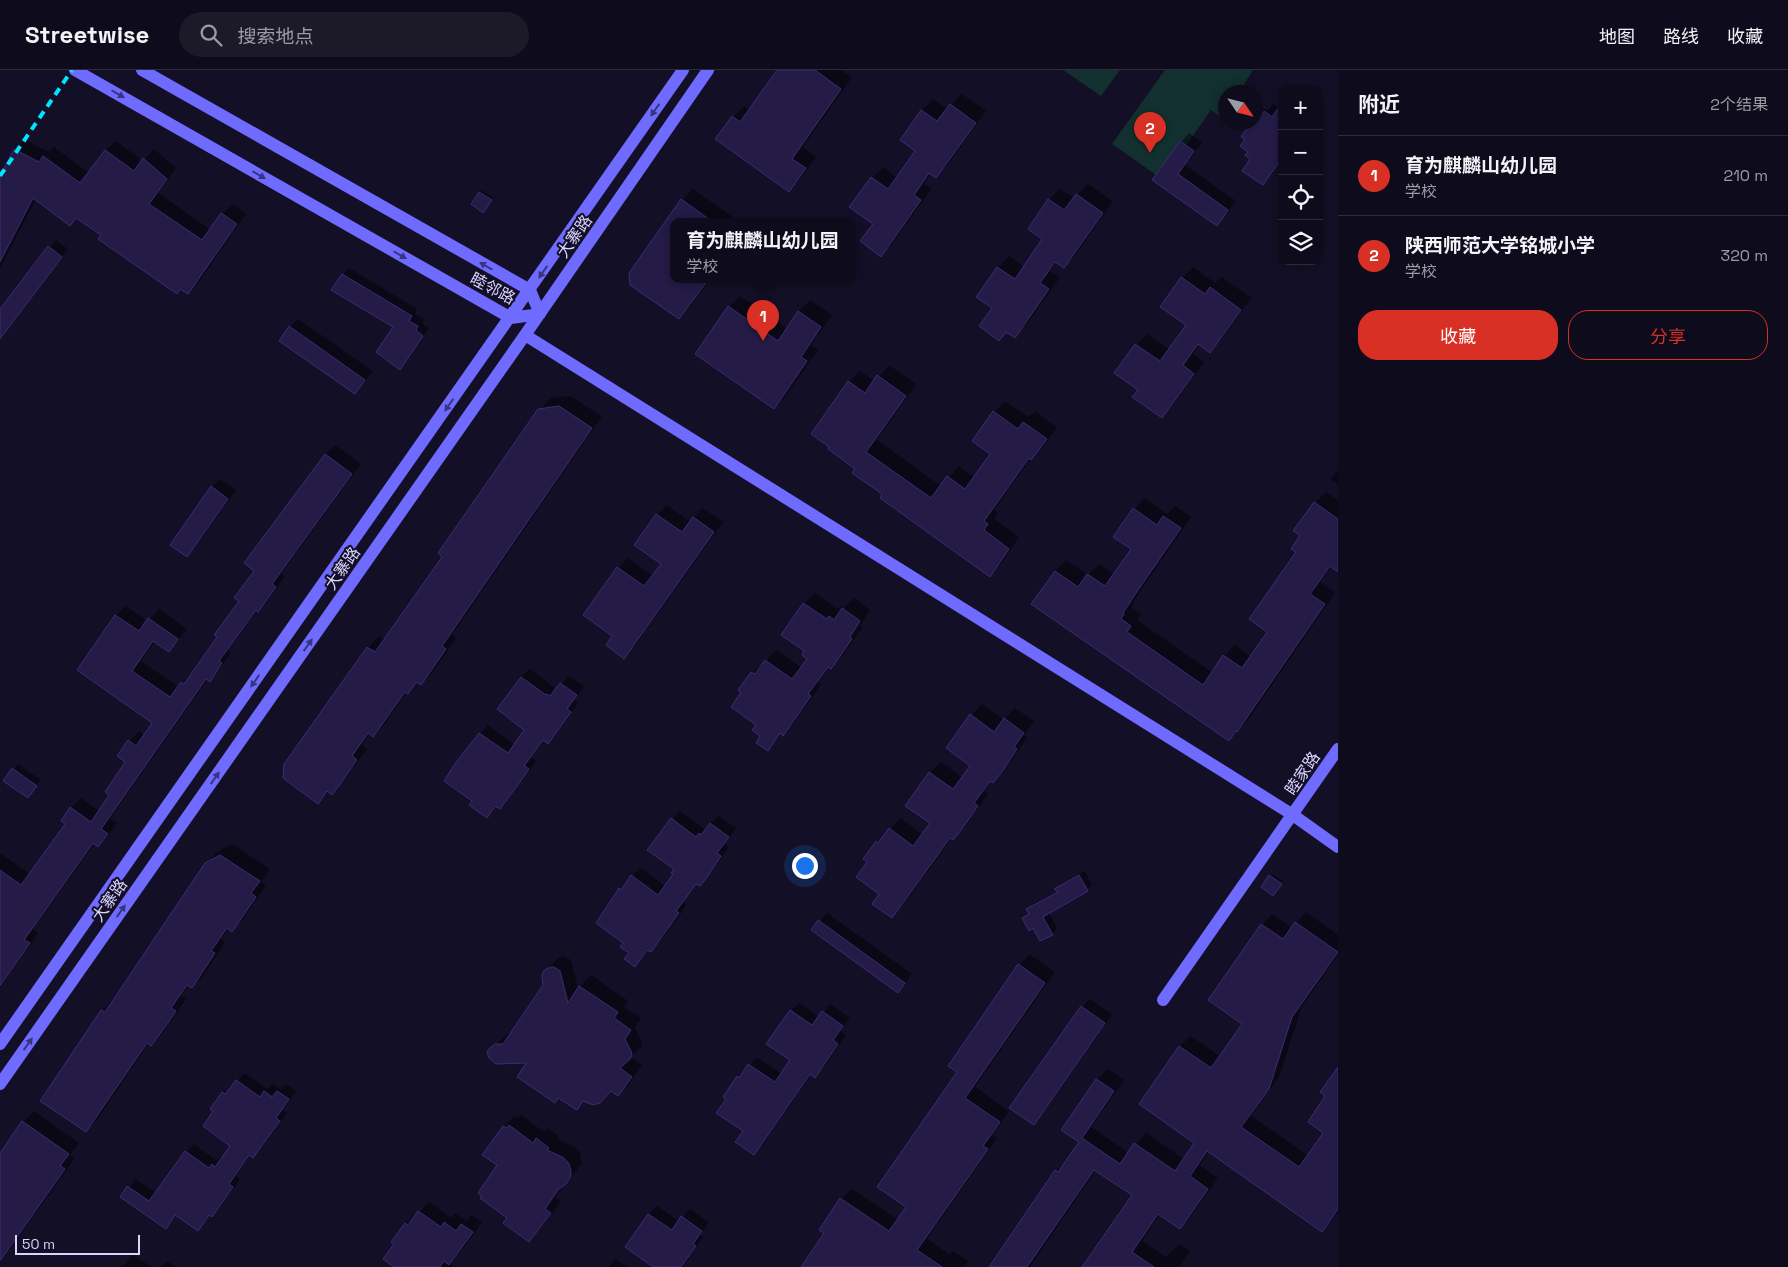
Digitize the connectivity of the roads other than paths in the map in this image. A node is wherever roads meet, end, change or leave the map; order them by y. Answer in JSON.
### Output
{"nodes":[{"id":1,"x":75,"y":70,"type":"edge"},
{"id":2,"x":142,"y":70,"type":"edge"},
{"id":3,"x":683,"y":70,"type":"edge"},
{"id":4,"x":708,"y":70,"type":"edge"},
{"id":5,"x":530,"y":290,"type":"junction"},
{"id":6,"x":540,"y":314,"type":"junction"},
{"id":7,"x":511,"y":318,"type":"junction"},
{"id":8,"x":525,"y":336,"type":"junction"},
{"id":9,"x":1338,"y":749,"type":"edge"},
{"id":10,"x":1293,"y":815,"type":"junction"},
{"id":11,"x":1338,"y":847,"type":"edge"},
{"id":12,"x":1163,"y":1000,"type":"dead end"},
{"id":13,"x":0,"y":1044,"type":"edge"},
{"id":14,"x":0,"y":1084,"type":"edge"}],
"edges":[{"from":1,"to":7,"type":"main road","name":"睦邻路","one_way":true},
{"from":5,"to":2,"type":"main road","name":"睦邻路","one_way":true},
{"from":3,"to":5,"type":"main road","name":"大寨路","one_way":true},
{"from":4,"to":6,"type":"main road","name":"大寨路"},
{"from":5,"to":6,"type":"main road","name":"睦邻路"},
{"from":5,"to":7,"type":"main road","name":"大寨路"},
{"from":6,"to":7,"type":"main road","name":"睦邻路"},
{"from":6,"to":8,"type":"main road","name":"大寨路"},
{"from":7,"to":13,"type":"main road","name":"大寨路","one_way":true},
{"from":8,"to":10,"type":"main road"},
{"from":14,"to":8,"type":"main road","name":"大寨路","one_way":true},
{"from":9,"to":10,"type":"main road","name":"睦家路"},
{"from":10,"to":11,"type":"main road"},
{"from":10,"to":12,"type":"main road","name":"睦家路"}]}
